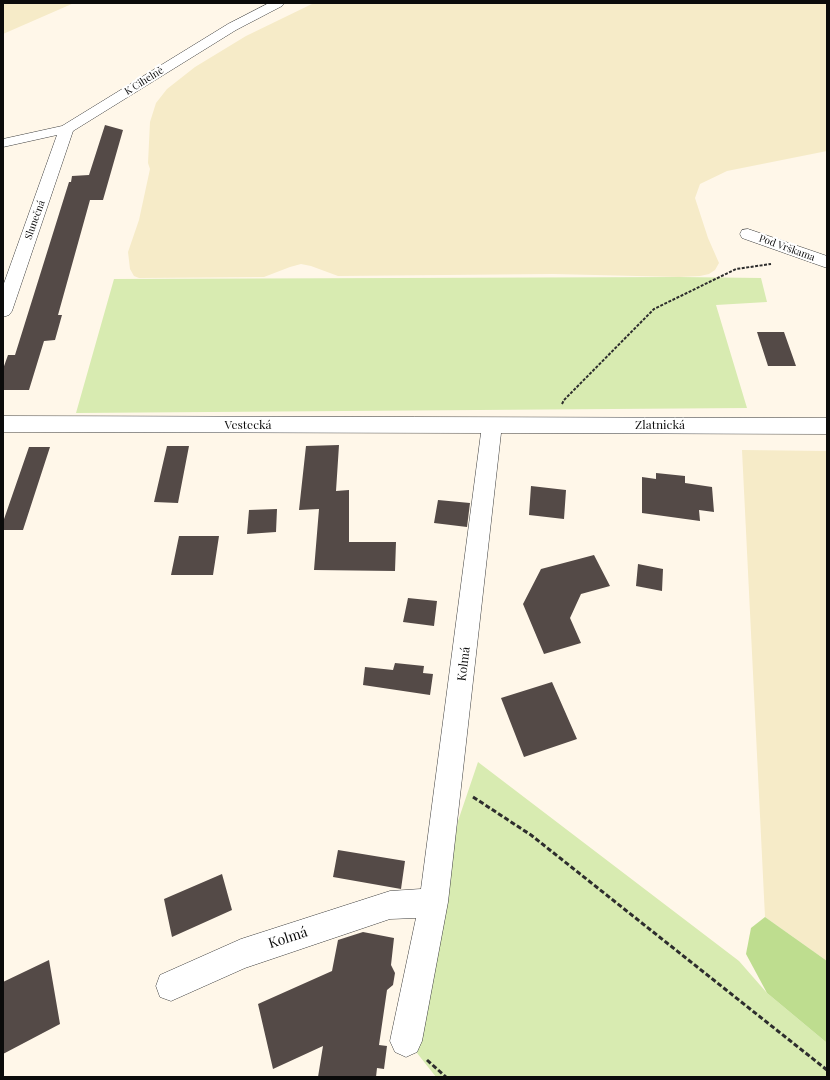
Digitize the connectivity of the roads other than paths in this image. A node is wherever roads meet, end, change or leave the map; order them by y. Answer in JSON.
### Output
{"nodes":[{"id":1,"x":278,"y":3,"type":"edge"},
{"id":2,"x":67,"y":129,"type":"junction"},
{"id":3,"x":3,"y":143,"type":"edge"},
{"id":4,"x":748,"y":234,"type":"dead end"},
{"id":5,"x":827,"y":262,"type":"edge"},
{"id":6,"x":3,"y":311,"type":"edge"},
{"id":7,"x":3,"y":424,"type":"edge"},
{"id":8,"x":492,"y":426,"type":"junction"},
{"id":9,"x":827,"y":426,"type":"edge"},
{"id":10,"x":434,"y":902,"type":"junction"},
{"id":11,"x":171,"y":986,"type":"dead end"},
{"id":12,"x":406,"y":1041,"type":"dead end"}],
"edges":[{"from":1,"to":2,"type":"street","name":"K Cihelně"},
{"from":2,"to":3,"type":"street","name":"K Cihelně"},
{"from":2,"to":6,"type":"street","name":"Slunečná"},
{"from":4,"to":5,"type":"street","name":"Pod Vrškama"},
{"from":7,"to":8,"type":"street","name":"Vestecká"},
{"from":8,"to":9,"type":"street","name":"Zlatnická"},
{"from":8,"to":10,"type":"street","name":"Kolmá"},
{"from":10,"to":11,"type":"street","name":"Kolmá"},
{"from":10,"to":12,"type":"street","name":"Kolmá"}]}
